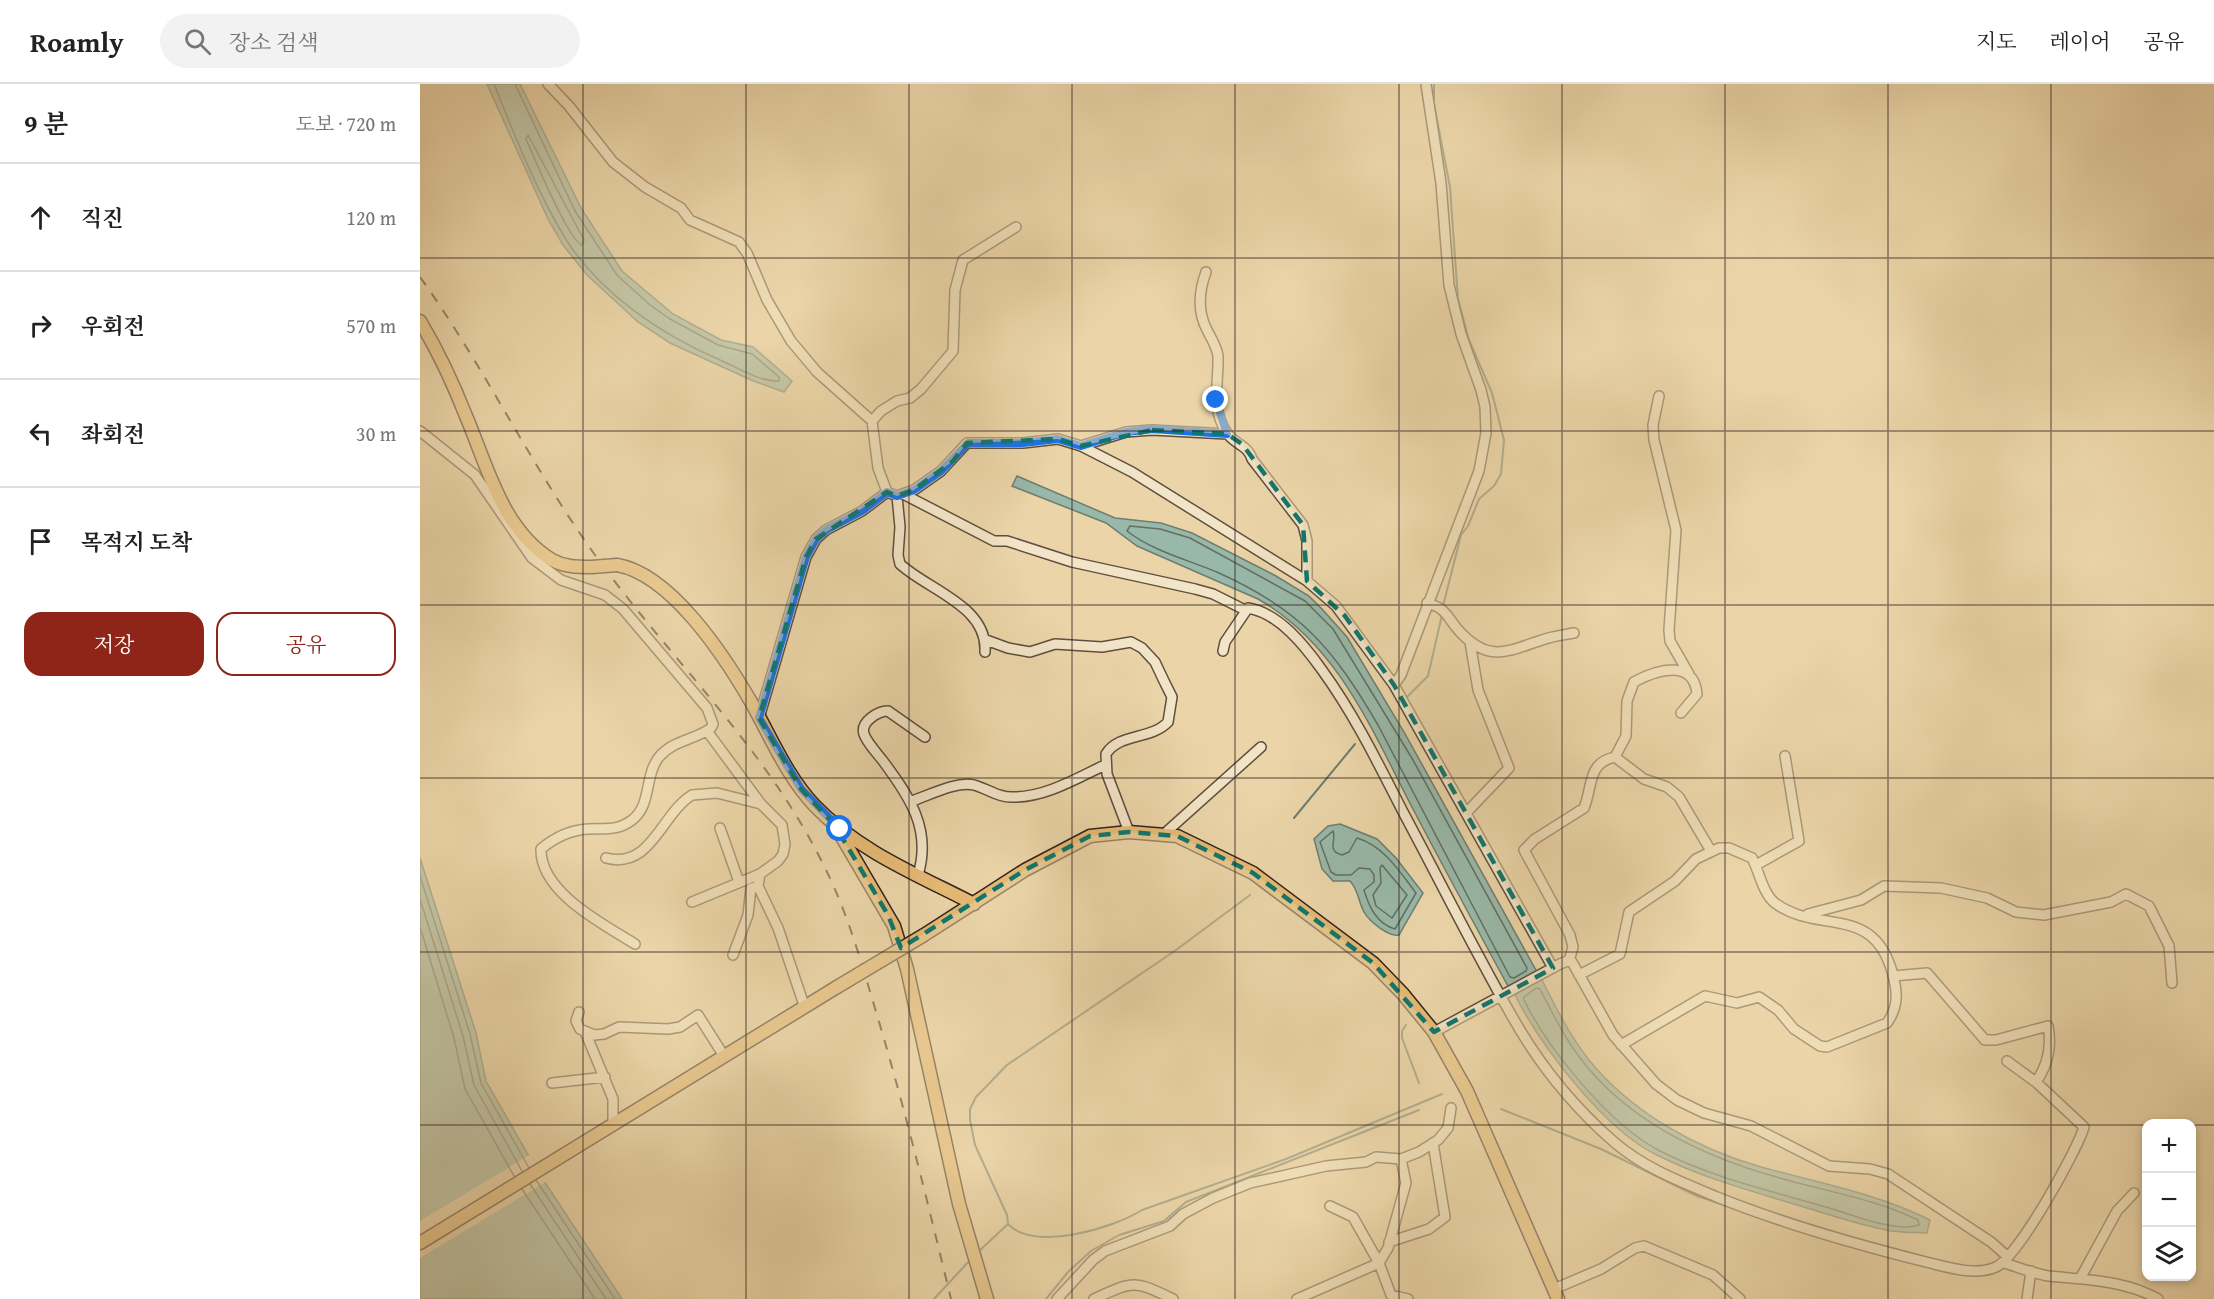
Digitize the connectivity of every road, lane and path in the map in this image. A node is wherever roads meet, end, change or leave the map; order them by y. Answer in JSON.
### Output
{"nodes":[{"id":1,"x":548,"y":84,"type":"edge"},
{"id":2,"x":1426,"y":84,"type":"edge"},
{"id":3,"x":1016,"y":227,"type":"dead end"},
{"id":4,"x":1206,"y":272,"type":"dead end"},
{"id":5,"x":420,"y":321,"type":"edge"},
{"id":6,"x":1659,"y":396,"type":"dead end"},
{"id":7,"x":872,"y":421,"type":"junction"},
{"id":8,"x":420,"y":431,"type":"edge"},
{"id":9,"x":1227,"y":434,"type":"junction"},
{"id":10,"x":1081,"y":446,"type":"junction"},
{"id":11,"x":887,"y":492,"type":"junction"},
{"id":12,"x":901,"y":495,"type":"junction"},
{"id":13,"x":536,"y":554,"type":"junction"},
{"id":14,"x":1307,"y":581,"type":"junction"},
{"id":15,"x":1427,"y":603,"type":"junction"},
{"id":16,"x":1245,"y":610,"type":"junction"},
{"id":17,"x":1574,"y":633,"type":"dead end"},
{"id":18,"x":986,"y":640,"type":"junction"},
{"id":19,"x":1470,"y":642,"type":"junction"},
{"id":20,"x":1223,"y":651,"type":"dead end"},
{"id":21,"x":985,"y":652,"type":"dead end"},
{"id":22,"x":1689,"y":674,"type":"junction"},
{"id":23,"x":1394,"y":685,"type":"junction"},
{"id":24,"x":1681,"y":713,"type":"dead end"},
{"id":25,"x":759,"y":718,"type":"junction"},
{"id":26,"x":707,"y":731,"type":"junction"},
{"id":27,"x":925,"y":737,"type":"dead end"},
{"id":28,"x":1261,"y":747,"type":"dead end"},
{"id":29,"x":1785,"y":756,"type":"dead end"},
{"id":30,"x":1615,"y":757,"type":"junction"},
{"id":31,"x":1105,"y":765,"type":"junction"},
{"id":32,"x":912,"y":801,"type":"junction"},
{"id":33,"x":761,"y":804,"type":"junction"},
{"id":34,"x":1466,"y":813,"type":"junction"},
{"id":35,"x":834,"y":824,"type":"junction"},
{"id":36,"x":720,"y":828,"type":"dead end"},
{"id":37,"x":1129,"y":832,"type":"junction"},
{"id":38,"x":1164,"y":834,"type":"junction"},
{"id":39,"x":1711,"y":851,"type":"junction"},
{"id":40,"x":606,"y":858,"type":"dead end"},
{"id":41,"x":1756,"y":865,"type":"junction"},
{"id":42,"x":760,"y":874,"type":"junction"},
{"id":43,"x":918,"y":875,"type":"junction"},
{"id":44,"x":739,"y":882,"type":"junction"},
{"id":45,"x":758,"y":886,"type":"junction"},
{"id":46,"x":692,"y":902,"type":"dead end"},
{"id":47,"x":974,"y":904,"type":"junction"},
{"id":48,"x":1803,"y":915,"type":"junction"},
{"id":49,"x":635,"y":944,"type":"dead end"},
{"id":50,"x":733,"y":955,"type":"dead end"},
{"id":51,"x":1569,"y":961,"type":"junction"},
{"id":52,"x":1553,"y":968,"type":"junction"},
{"id":53,"x":1579,"y":975,"type":"junction"},
{"id":54,"x":1893,"y":976,"type":"junction"},
{"id":55,"x":2172,"y":982,"type":"dead end"},
{"id":56,"x":1503,"y":995,"type":"junction"},
{"id":57,"x":804,"y":1005,"type":"junction"},
{"id":58,"x":579,"y":1012,"type":"dead end"},
{"id":59,"x":1434,"y":1032,"type":"junction"},
{"id":60,"x":586,"y":1034,"type":"junction"},
{"id":61,"x":1621,"y":1045,"type":"junction"},
{"id":62,"x":724,"y":1056,"type":"junction"},
{"id":63,"x":2007,"y":1061,"type":"dead end"},
{"id":64,"x":605,"y":1077,"type":"junction"},
{"id":65,"x":2036,"y":1082,"type":"junction"},
{"id":66,"x":552,"y":1083,"type":"dead end"},
{"id":67,"x":1451,"y":1108,"type":"dead end"},
{"id":68,"x":608,"y":1129,"type":"junction"},
{"id":69,"x":1433,"y":1143,"type":"junction"},
{"id":70,"x":1401,"y":1159,"type":"junction"},
{"id":71,"x":2134,"y":1192,"type":"dead end"},
{"id":72,"x":1330,"y":1206,"type":"dead end"},
{"id":73,"x":1389,"y":1242,"type":"junction"},
{"id":74,"x":420,"y":1243,"type":"edge"},
{"id":75,"x":2006,"y":1260,"type":"junction"},
{"id":76,"x":1379,"y":1263,"type":"junction"},
{"id":77,"x":2031,"y":1271,"type":"junction"},
{"id":78,"x":2081,"y":1277,"type":"junction"},
{"id":79,"x":1556,"y":1294,"type":"edge"},
{"id":80,"x":987,"y":1299,"type":"edge"},
{"id":81,"x":1057,"y":1299,"type":"edge"},
{"id":82,"x":1094,"y":1299,"type":"edge"},
{"id":83,"x":1173,"y":1299,"type":"edge"},
{"id":84,"x":1297,"y":1299,"type":"edge"},
{"id":85,"x":1408,"y":1299,"type":"edge"},
{"id":86,"x":1740,"y":1299,"type":"edge"},
{"id":87,"x":2027,"y":1299,"type":"edge"},
{"id":88,"x":2158,"y":1299,"type":"edge"}],
"edges":[{"from":1,"to":7,"type":"street"},
{"from":2,"to":15,"type":"street"},
{"from":3,"to":7,"type":"street"},
{"from":4,"to":9,"type":"street"},
{"from":5,"to":13,"type":"main road"},
{"from":6,"to":22,"type":"street"},
{"from":7,"to":11,"type":"street"},
{"from":8,"to":13,"type":"street"},
{"from":9,"to":10,"type":"street"},
{"from":9,"to":14,"type":"street"},
{"from":10,"to":12,"type":"street"},
{"from":10,"to":14,"type":"street"},
{"from":11,"to":12,"type":"street"},
{"from":11,"to":25,"type":"street"},
{"from":12,"to":16,"type":"street"},
{"from":12,"to":18,"type":"street"},
{"from":13,"to":25,"type":"main road","bridge":true},
{"from":13,"to":26,"type":"street"},
{"from":14,"to":23,"type":"street"},
{"from":15,"to":19,"type":"street"},
{"from":15,"to":23,"type":"street"},
{"from":16,"to":20,"type":"street"},
{"from":16,"to":56,"type":"street"},
{"from":17,"to":19,"type":"street"},
{"from":18,"to":21,"type":"street"},
{"from":18,"to":31,"type":"street"},
{"from":19,"to":34,"type":"street"},
{"from":22,"to":24,"type":"street"},
{"from":22,"to":30,"type":"street"},
{"from":23,"to":34,"type":"street"},
{"from":25,"to":35,"type":"main road"},
{"from":26,"to":33,"type":"street"},
{"from":26,"to":49,"type":"street"},
{"from":27,"to":32,"type":"street"},
{"from":28,"to":38,"type":"street"},
{"from":29,"to":41,"type":"street"},
{"from":30,"to":39,"type":"street"},
{"from":30,"to":51,"type":"street"},
{"from":31,"to":32,"type":"street"},
{"from":31,"to":37,"type":"street"},
{"from":32,"to":43,"type":"street"},
{"from":33,"to":40,"type":"street"},
{"from":33,"to":42,"type":"street"},
{"from":34,"to":52,"type":"street"},
{"from":35,"to":43,"type":"main road"},
{"from":35,"to":80,"type":"main road"},
{"from":36,"to":44,"type":"street"},
{"from":37,"to":38,"type":"main road"},
{"from":37,"to":47,"type":"main road"},
{"from":38,"to":59,"type":"main road"},
{"from":39,"to":41,"type":"street"},
{"from":39,"to":53,"type":"street"},
{"from":41,"to":48,"type":"street"},
{"from":42,"to":44,"type":"street"},
{"from":42,"to":45,"type":"street"},
{"from":43,"to":47,"type":"main road"},
{"from":44,"to":46,"type":"street"},
{"from":45,"to":50,"type":"street"},
{"from":45,"to":57,"type":"street"},
{"from":47,"to":57,"type":"main road","bridge":true},
{"from":48,"to":54,"type":"street"},
{"from":48,"to":55,"type":"street"},
{"from":51,"to":52,"type":"street"},
{"from":51,"to":53,"type":"street"},
{"from":52,"to":56,"type":"street"},
{"from":53,"to":61,"type":"street"},
{"from":54,"to":61,"type":"street"},
{"from":54,"to":65,"type":"street"},
{"from":56,"to":59,"type":"street"},
{"from":56,"to":75,"type":"street"},
{"from":57,"to":62,"type":"main road"},
{"from":58,"to":60,"type":"street"},
{"from":59,"to":79,"type":"main road"},
{"from":60,"to":62,"type":"street"},
{"from":60,"to":64,"type":"street"},
{"from":61,"to":75,"type":"street"},
{"from":62,"to":68,"type":"main road"},
{"from":63,"to":65,"type":"street"},
{"from":64,"to":66,"type":"street"},
{"from":64,"to":68,"type":"street"},
{"from":65,"to":75,"type":"street"},
{"from":67,"to":69,"type":"street"},
{"from":68,"to":74,"type":"main road"},
{"from":69,"to":70,"type":"street"},
{"from":69,"to":73,"type":"street"},
{"from":70,"to":73,"type":"street"},
{"from":70,"to":81,"type":"street"},
{"from":71,"to":78,"type":"street"},
{"from":72,"to":76,"type":"street"},
{"from":73,"to":76,"type":"street"},
{"from":75,"to":77,"type":"street"},
{"from":76,"to":84,"type":"street"},
{"from":76,"to":85,"type":"street"},
{"from":77,"to":78,"type":"street"},
{"from":77,"to":87,"type":"street"},
{"from":78,"to":88,"type":"street"},
{"from":79,"to":86,"type":"street"},
{"from":82,"to":83,"type":"street"}]}
